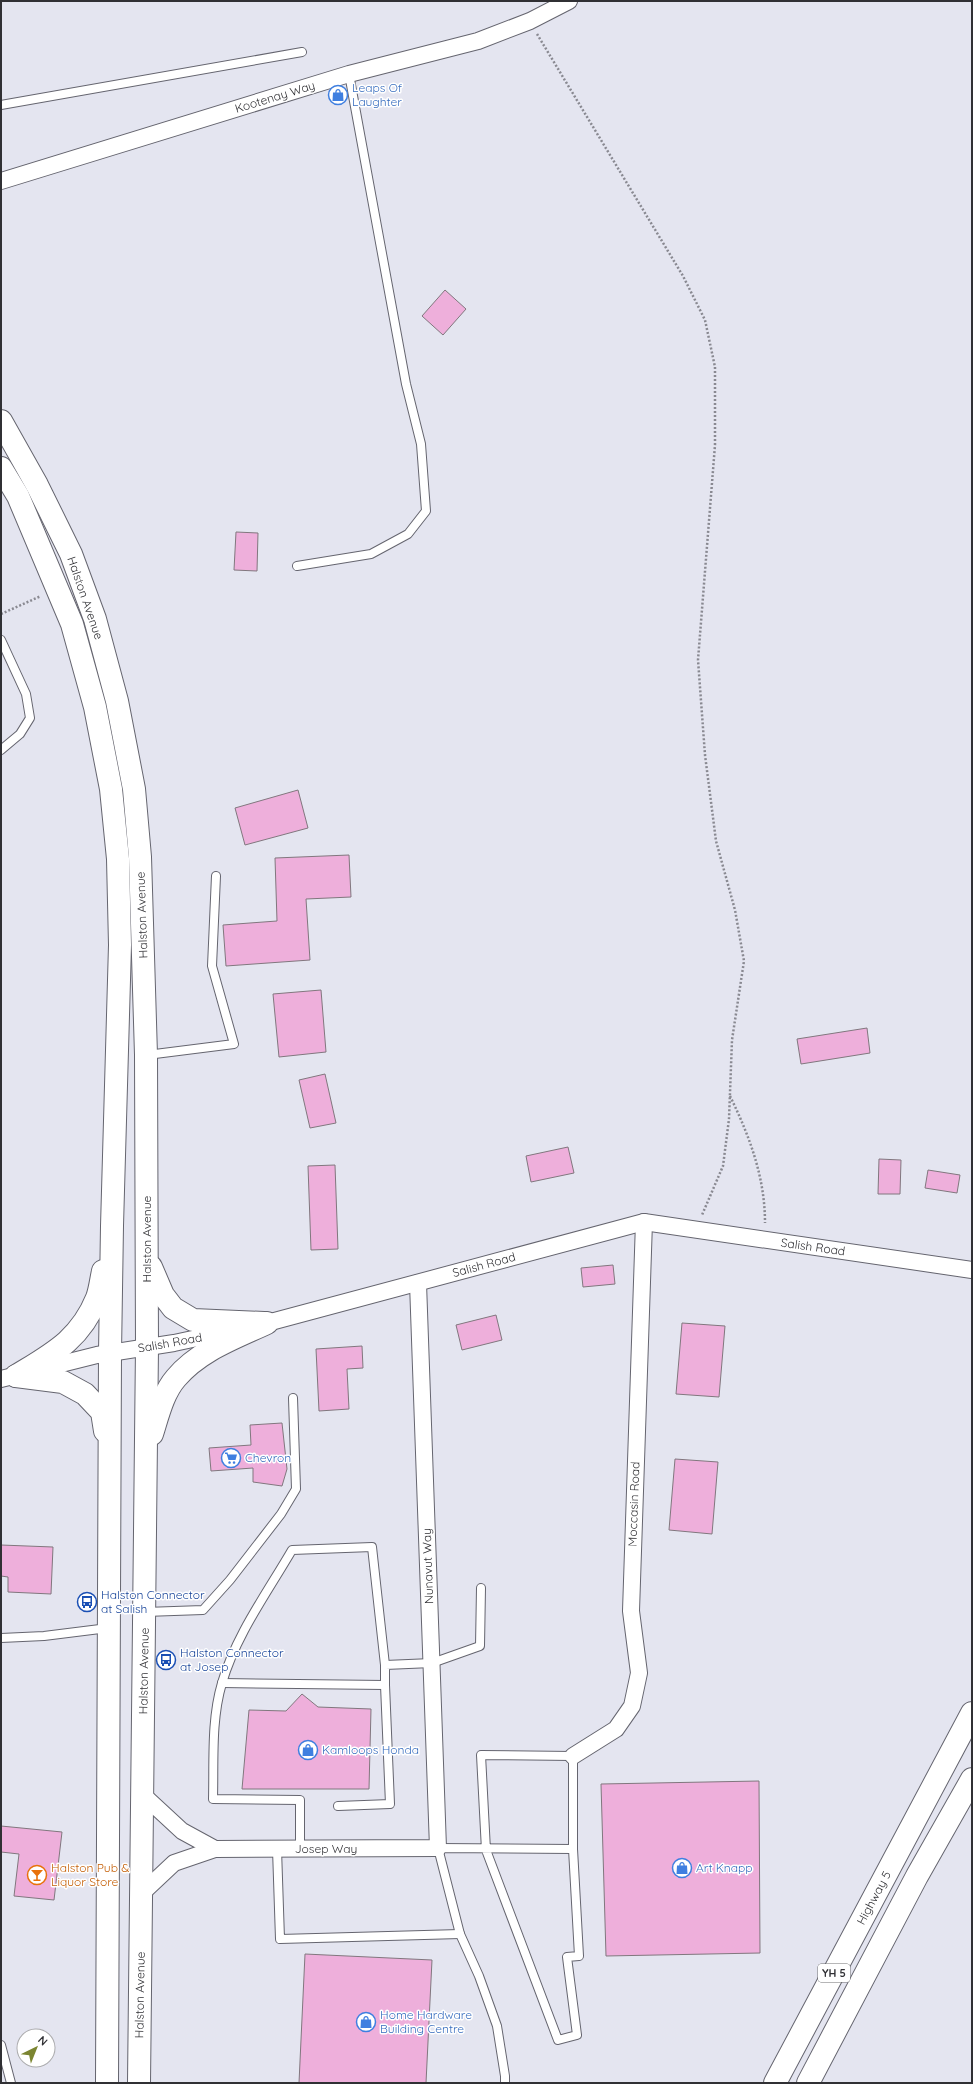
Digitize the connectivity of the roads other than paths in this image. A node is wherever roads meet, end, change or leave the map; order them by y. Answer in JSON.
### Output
{"nodes":[{"id":1,"x":569,"y":1,"type":"edge"},
{"id":2,"x":302,"y":52,"type":"dead end"},
{"id":3,"x":349,"y":74,"type":"junction"},
{"id":4,"x":1,"y":105,"type":"edge"},
{"id":5,"x":1,"y":181,"type":"edge"},
{"id":6,"x":1,"y":421,"type":"edge"},
{"id":7,"x":1,"y":468,"type":"edge"},
{"id":8,"x":297,"y":566,"type":"dead end"},
{"id":9,"x":1,"y":640,"type":"edge"},
{"id":10,"x":1,"y":750,"type":"edge"},
{"id":11,"x":216,"y":876,"type":"dead end"},
{"id":12,"x":146,"y":1055,"type":"junction"},
{"id":13,"x":644,"y":1222,"type":"junction"},
{"id":14,"x":112,"y":1226,"type":"junction"},
{"id":15,"x":147,"y":1257,"type":"junction"},
{"id":16,"x":972,"y":1270,"type":"edge"},
{"id":17,"x":418,"y":1283,"type":"junction"},
{"id":18,"x":267,"y":1323,"type":"junction"},
{"id":19,"x":147,"y":1347,"type":"junction"},
{"id":20,"x":110,"y":1353,"type":"junction"},
{"id":21,"x":8,"y":1378,"type":"edge"},
{"id":22,"x":293,"y":1398,"type":"dead end"},
{"id":23,"x":146,"y":1451,"type":"junction"},
{"id":24,"x":110,"y":1462,"type":"junction"},
{"id":25,"x":482,"y":1588,"type":"dead end"},
{"id":26,"x":144,"y":1612,"type":"junction"},
{"id":27,"x":109,"y":1628,"type":"junction"},
{"id":28,"x":1,"y":1638,"type":"edge"},
{"id":29,"x":432,"y":1662,"type":"junction"},
{"id":30,"x":386,"y":1665,"type":"junction"},
{"id":31,"x":222,"y":1683,"type":"junction"},
{"id":32,"x":385,"y":1685,"type":"junction"},
{"id":33,"x":972,"y":1713,"type":"edge"},
{"id":34,"x":573,"y":1756,"type":"junction"},
{"id":35,"x":972,"y":1779,"type":"edge"},
{"id":36,"x":142,"y":1794,"type":"junction"},
{"id":37,"x":338,"y":1806,"type":"dead end"},
{"id":38,"x":438,"y":1848,"type":"junction"},
{"id":39,"x":214,"y":1849,"type":"junction"},
{"id":40,"x":277,"y":1849,"type":"junction"},
{"id":41,"x":573,"y":1849,"type":"junction"},
{"id":42,"x":300,"y":1850,"type":"junction"},
{"id":43,"x":486,"y":1850,"type":"junction"},
{"id":44,"x":141,"y":1894,"type":"junction"},
{"id":45,"x":460,"y":1934,"type":"junction"},
{"id":46,"x":1,"y":2045,"type":"edge"},
{"id":47,"x":11,"y":2083,"type":"edge"},
{"id":48,"x":107,"y":2083,"type":"edge"},
{"id":49,"x":139,"y":2083,"type":"edge"},
{"id":50,"x":505,"y":2083,"type":"edge"},
{"id":51,"x":775,"y":2083,"type":"edge"},
{"id":52,"x":808,"y":2083,"type":"edge"}],
"edges":[{"from":1,"to":3,"type":"street","name":"Kootenay Way"},
{"from":2,"to":4,"type":"lane"},
{"from":3,"to":5,"type":"street","name":"Kootenay Way"},
{"from":3,"to":8,"type":"lane"},
{"from":6,"to":12,"type":"main road","name":"Halston Avenue"},
{"from":7,"to":14,"type":"main road","name":"Halston Avenue"},
{"from":9,"to":10,"type":"lane"},
{"from":11,"to":12,"type":"lane"},
{"from":12,"to":15,"type":"main road","name":"Halston Avenue"},
{"from":13,"to":16,"type":"street","name":"Salish Road"},
{"from":13,"to":17,"type":"street","name":"Salish Road"},
{"from":13,"to":34,"type":"street","name":"Moccasin Road"},
{"from":14,"to":20,"type":"main road","name":"Halston Avenue"},
{"from":14,"to":21,"type":"main road"},
{"from":15,"to":18,"type":"main road"},
{"from":15,"to":19,"type":"main road","name":"Halston Avenue"},
{"from":17,"to":18,"type":"street","name":"Salish Road"},
{"from":17,"to":29,"type":"street","name":"Nunavut Way"},
{"from":18,"to":19,"type":"street","name":"Salish Road"},
{"from":18,"to":23,"type":"main road"},
{"from":19,"to":20,"type":"street","name":"Salish Road"},
{"from":19,"to":23,"type":"main road","name":"Halston Avenue"},
{"from":20,"to":21,"type":"street","name":"Salish Road"},
{"from":20,"to":24,"type":"main road","name":"Halston Avenue"},
{"from":21,"to":24,"type":"main road"},
{"from":22,"to":26,"type":"lane"},
{"from":23,"to":26,"type":"main road","name":"Halston Avenue"},
{"from":24,"to":27,"type":"main road","name":"Halston Avenue"},
{"from":25,"to":29,"type":"lane"},
{"from":26,"to":36,"type":"main road","name":"Halston Avenue"},
{"from":27,"to":28,"type":"lane"},
{"from":27,"to":48,"type":"main road","name":"Halston Avenue"},
{"from":29,"to":30,"type":"lane"},
{"from":29,"to":38,"type":"street","name":"Nunavut Way"},
{"from":30,"to":31,"type":"lane"},
{"from":30,"to":32,"type":"lane"},
{"from":31,"to":32,"type":"lane"},
{"from":31,"to":42,"type":"lane"},
{"from":32,"to":37,"type":"lane"},
{"from":33,"to":51,"type":"main road","name":"Highway 5","number":"YH 5"},
{"from":34,"to":41,"type":"lane"},
{"from":34,"to":43,"type":"lane"},
{"from":35,"to":52,"type":"main road","number":"YH 5"},
{"from":36,"to":39,"type":"street","name":"Josep Way"},
{"from":36,"to":44,"type":"main road","name":"Halston Avenue"},
{"from":38,"to":42,"type":"street","name":"Josep Way"},
{"from":38,"to":43,"type":"lane"},
{"from":38,"to":45,"type":"lane"},
{"from":39,"to":40,"type":"street","name":"Josep Way"},
{"from":39,"to":44,"type":"street","name":"Josep Way"},
{"from":40,"to":42,"type":"street","name":"Josep Way"},
{"from":40,"to":45,"type":"lane"},
{"from":41,"to":43,"type":"lane"},
{"from":41,"to":43,"type":"lane"},
{"from":44,"to":49,"type":"main road","name":"Halston Avenue"},
{"from":45,"to":50,"type":"lane"},
{"from":46,"to":47,"type":"lane"}]}
